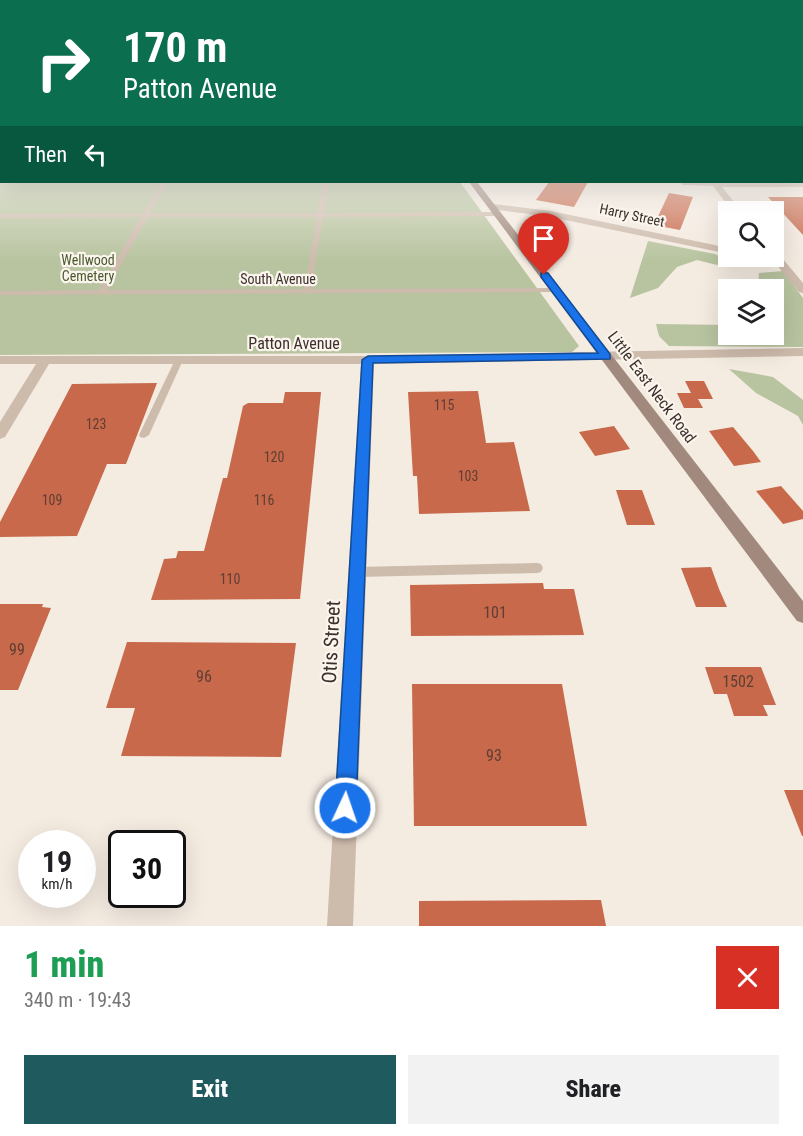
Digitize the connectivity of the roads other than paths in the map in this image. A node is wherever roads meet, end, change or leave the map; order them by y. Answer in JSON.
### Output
{"nodes":[{"id":1,"x":164,"y":183,"type":"edge"},
{"id":2,"x":326,"y":183,"type":"edge"},
{"id":3,"x":474,"y":183,"type":"edge"},
{"id":4,"x":715,"y":183,"type":"edge"},
{"id":5,"x":803,"y":184,"type":"edge"},
{"id":6,"x":729,"y":201,"type":"edge"},
{"id":7,"x":495,"y":211,"type":"junction"},
{"id":8,"x":321,"y":214,"type":"junction"},
{"id":9,"x":146,"y":215,"type":"junction"},
{"id":10,"x":0,"y":216,"type":"edge"},
{"id":11,"x":718,"y":249,"type":"edge"},
{"id":12,"x":784,"y":267,"type":"edge"},
{"id":13,"x":556,"y":290,"type":"junction"},
{"id":14,"x":803,"y":290,"type":"edge"},
{"id":15,"x":307,"y":292,"type":"junction"},
{"id":16,"x":0,"y":293,"type":"edge"},
{"id":17,"x":101,"y":293,"type":"junction"},
{"id":18,"x":803,"y":352,"type":"edge"},
{"id":19,"x":606,"y":356,"type":"junction"},
{"id":20,"x":0,"y":360,"type":"edge"},
{"id":21,"x":45,"y":360,"type":"junction"},
{"id":22,"x":179,"y":360,"type":"junction"},
{"id":23,"x":368,"y":360,"type":"junction"},
{"id":24,"x":0,"y":434,"type":"edge"},
{"id":25,"x":144,"y":435,"type":"dead end"},
{"id":26,"x":537,"y":568,"type":"dead end"},
{"id":27,"x":357,"y":572,"type":"junction"},
{"id":28,"x":803,"y":615,"type":"edge"},
{"id":29,"x":340,"y":926,"type":"edge"}],
"edges":[{"from":1,"to":9,"type":"lane"},
{"from":2,"to":8,"type":"lane"},
{"from":3,"to":7,"type":"main road","name":"Little East Neck Road"},
{"from":4,"to":5,"type":"street"},
{"from":4,"to":6,"type":"street"},
{"from":7,"to":8,"type":"lane"},
{"from":7,"to":11,"type":"street","name":"Harry Street"},
{"from":7,"to":13,"type":"main road","name":"Little East Neck Road"},
{"from":8,"to":9,"type":"lane"},
{"from":8,"to":15,"type":"lane"},
{"from":9,"to":10,"type":"lane"},
{"from":9,"to":17,"type":"lane"},
{"from":12,"to":14,"type":"street"},
{"from":13,"to":15,"type":"lane","name":"South Avenue"},
{"from":13,"to":19,"type":"main road","name":"Little East Neck Road"},
{"from":15,"to":17,"type":"lane","name":"South Avenue"},
{"from":16,"to":17,"type":"lane","name":"South Avenue"},
{"from":18,"to":19,"type":"street","name":"Patton Avenue"},
{"from":19,"to":23,"type":"street","name":"Patton Avenue"},
{"from":19,"to":28,"type":"main road","name":"Little East Neck Road"},
{"from":20,"to":21,"type":"street","name":"Patton Avenue"},
{"from":21,"to":22,"type":"street","name":"Patton Avenue"},
{"from":21,"to":24,"type":"street"},
{"from":22,"to":23,"type":"street","name":"Patton Avenue"},
{"from":22,"to":25,"type":"lane"},
{"from":23,"to":27,"type":"street","name":"Otis Street"},
{"from":26,"to":27,"type":"lane"},
{"from":27,"to":29,"type":"street","name":"Otis Street"}]}
